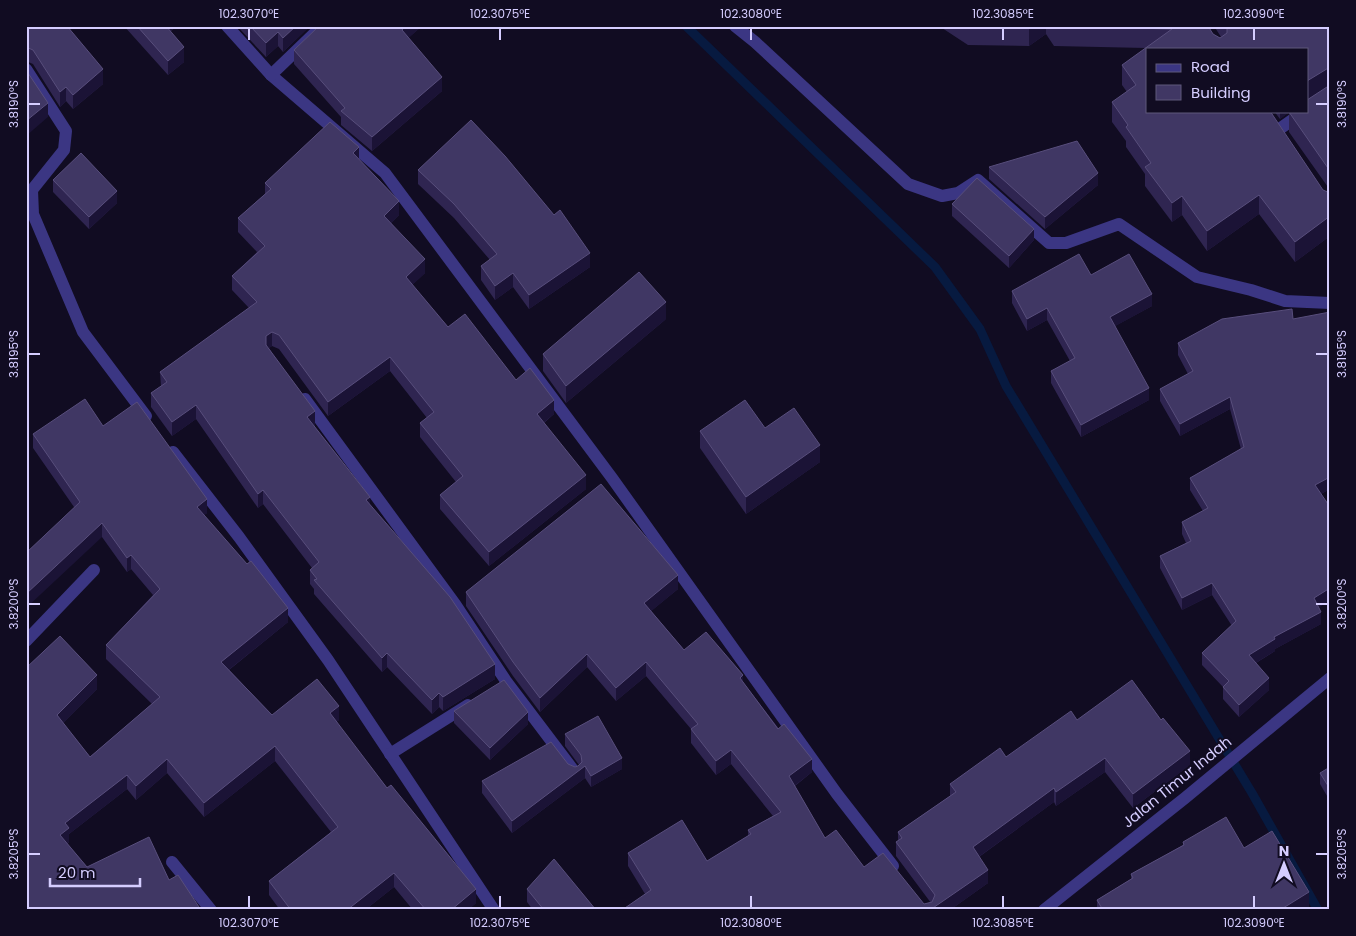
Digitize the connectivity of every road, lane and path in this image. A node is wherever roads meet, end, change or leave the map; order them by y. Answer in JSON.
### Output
{"nodes":[{"id":1,"x":227,"y":26,"type":"edge"},
{"id":2,"x":322,"y":26,"type":"edge"},
{"id":3,"x":735,"y":26,"type":"edge"},
{"id":4,"x":26,"y":69,"type":"edge"},
{"id":5,"x":271,"y":75,"type":"junction"},
{"id":6,"x":1304,"y":112,"type":"edge"},
{"id":7,"x":1269,"y":117,"type":"edge"},
{"id":8,"x":1330,"y":303,"type":"edge"},
{"id":9,"x":297,"y":386,"type":"edge"},
{"id":10,"x":156,"y":430,"type":"edge"},
{"id":11,"x":168,"y":445,"type":"edge"},
{"id":12,"x":94,"y":570,"type":"dead end"},
{"id":13,"x":26,"y":641,"type":"edge"},
{"id":14,"x":1330,"y":678,"type":"edge"},
{"id":15,"x":476,"y":699,"type":"edge"},
{"id":16,"x":390,"y":754,"type":"junction"},
{"id":17,"x":574,"y":771,"type":"edge"},
{"id":18,"x":172,"y":862,"type":"dead end"},
{"id":19,"x":903,"y":879,"type":"edge"},
{"id":20,"x":211,"y":910,"type":"edge"},
{"id":21,"x":494,"y":910,"type":"edge"},
{"id":22,"x":1044,"y":910,"type":"edge"}],
"edges":[{"from":1,"to":5,"type":"street"},
{"from":2,"to":5,"type":"street"},
{"from":3,"to":8,"type":"street"},
{"from":4,"to":10,"type":"street"},
{"from":5,"to":19,"type":"street"},
{"from":6,"to":7,"type":"street"},
{"from":9,"to":17,"type":"street"},
{"from":11,"to":16,"type":"street"},
{"from":12,"to":13,"type":"street"},
{"from":14,"to":22,"type":"street","name":"Jalan Timur Indah"},
{"from":15,"to":16,"type":"street"},
{"from":16,"to":21,"type":"street"},
{"from":18,"to":20,"type":"street"}]}
